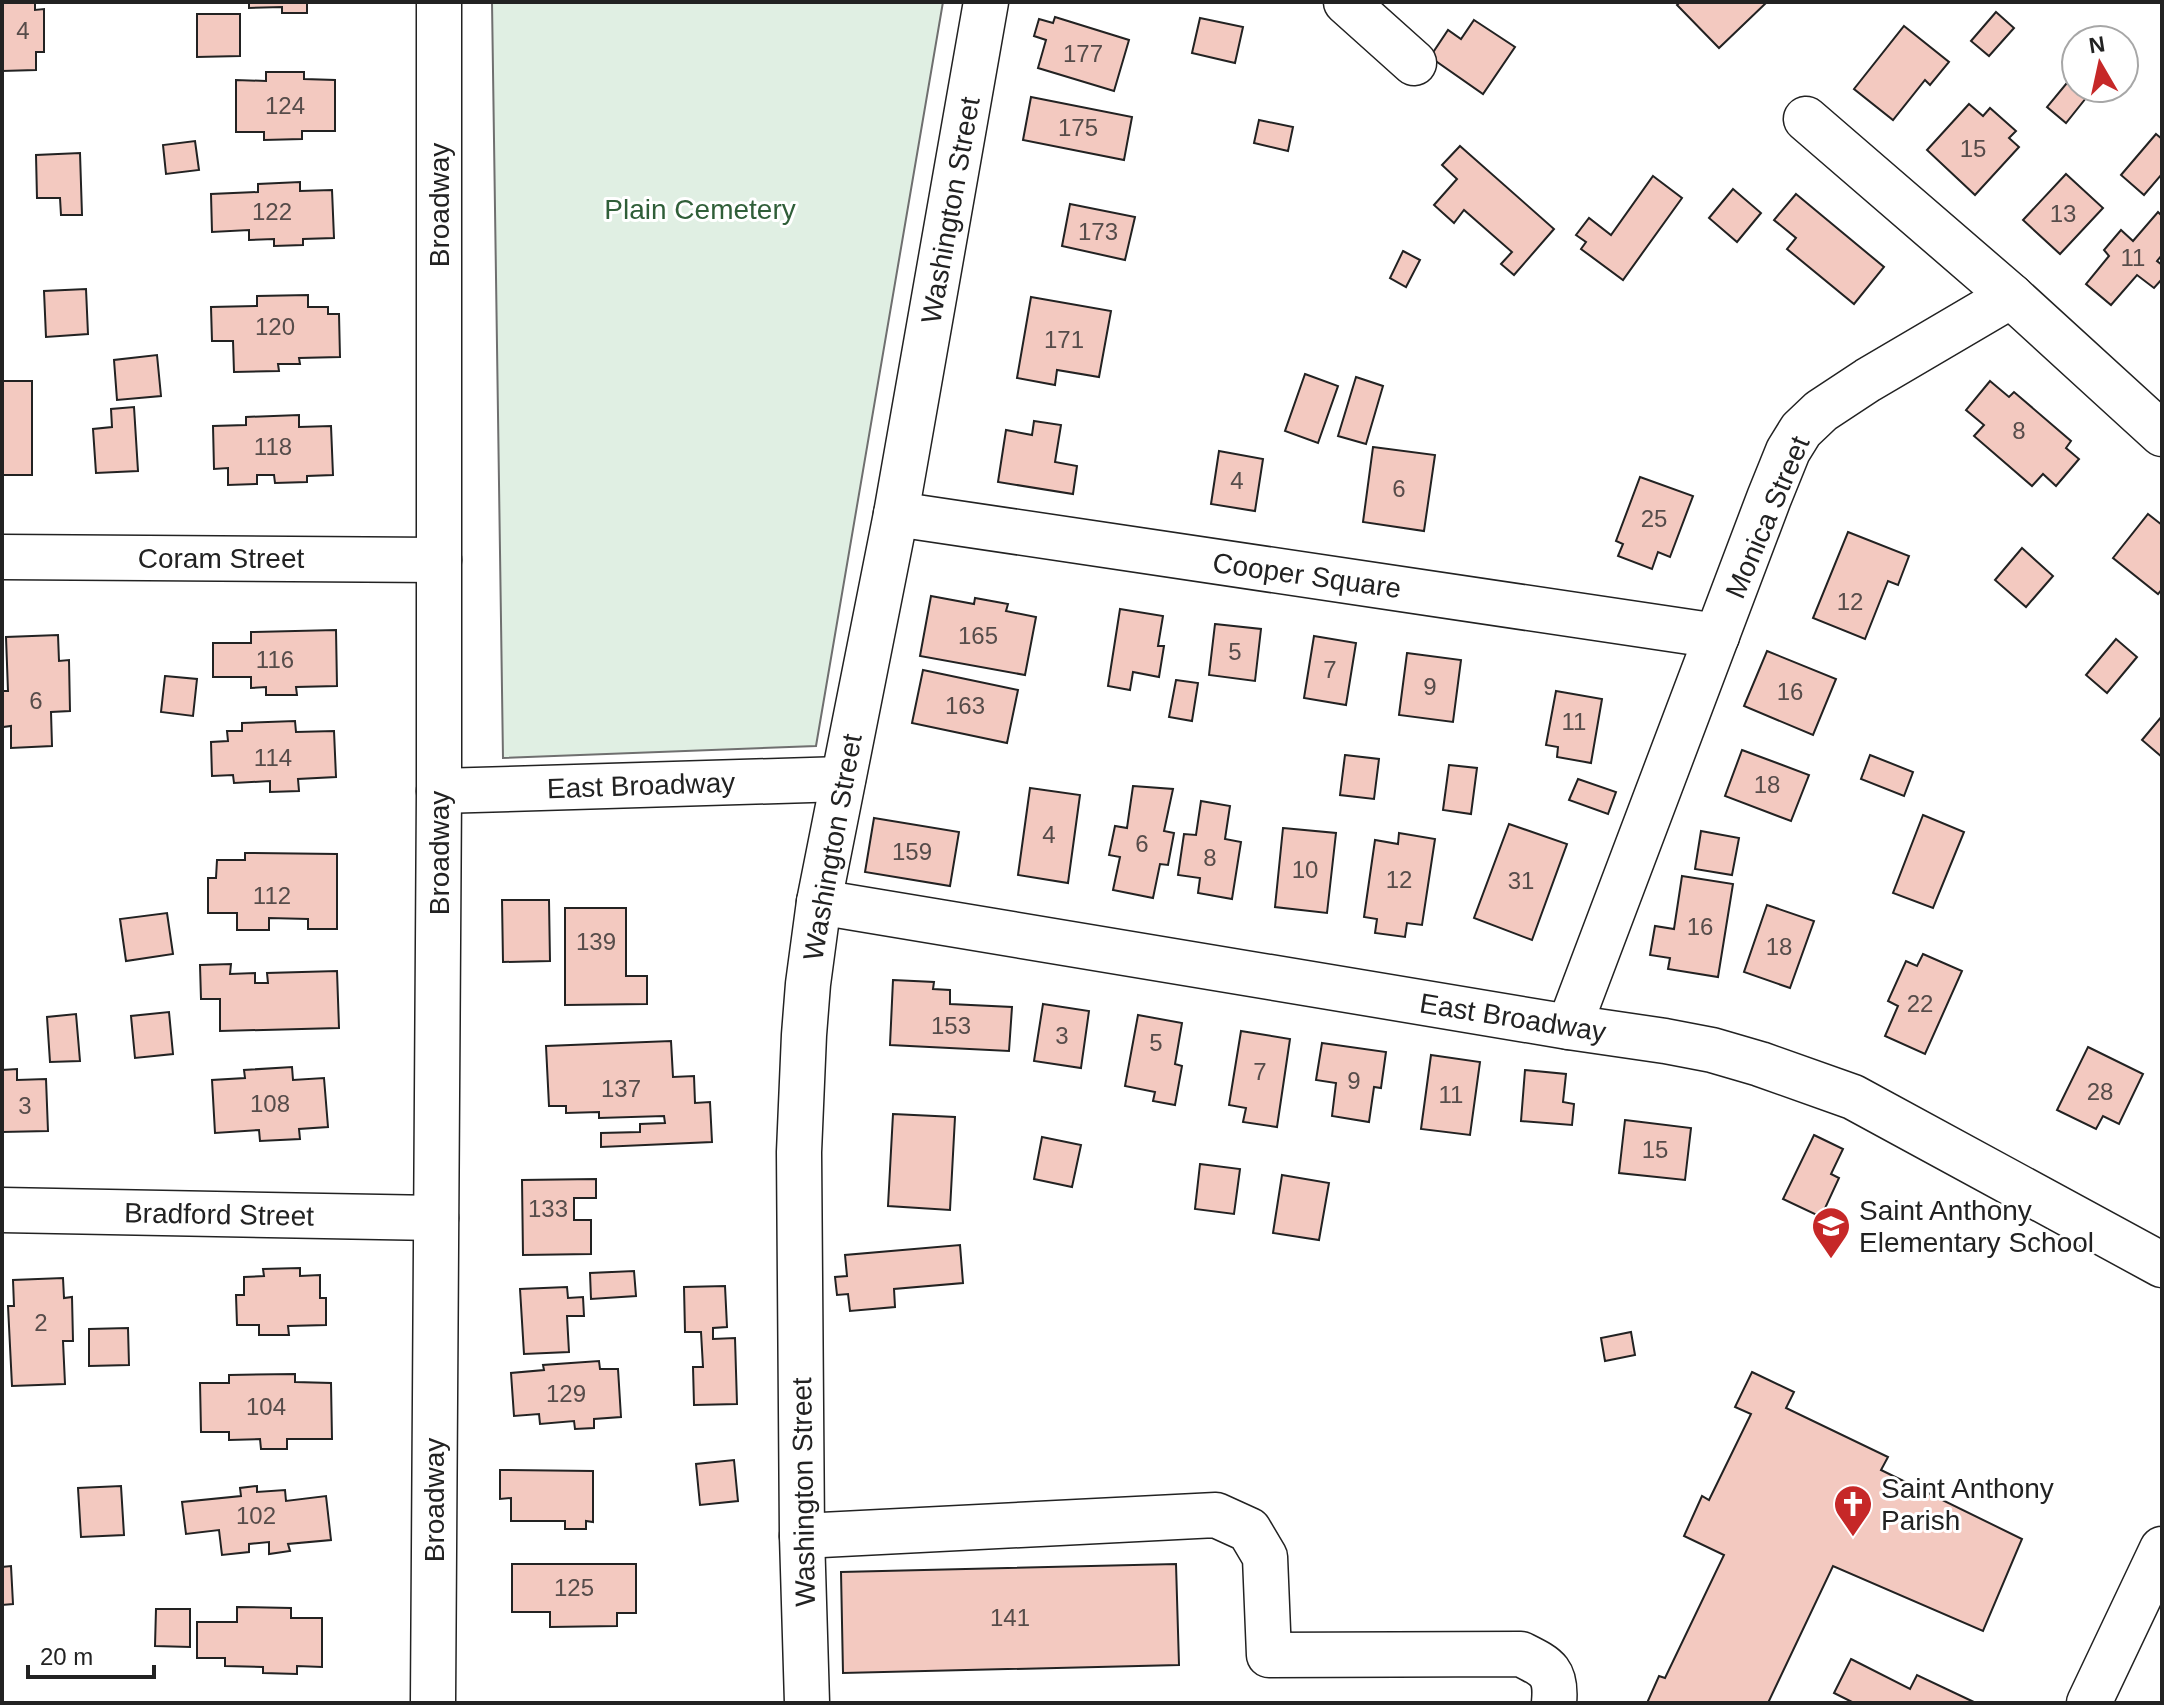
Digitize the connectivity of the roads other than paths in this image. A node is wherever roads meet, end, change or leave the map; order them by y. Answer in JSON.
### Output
{"nodes":[{"id":1,"x":439,"y":2,"type":"edge"},
{"id":2,"x":986,"y":2,"type":"edge"},
{"id":3,"x":1346,"y":2,"type":"edge"},
{"id":4,"x":1414,"y":63,"type":"dead end"},
{"id":5,"x":1806,"y":119,"type":"dead end"},
{"id":6,"x":2011,"y":296,"type":"junction"},
{"id":7,"x":2162,"y":434,"type":"edge"},
{"id":8,"x":896,"y":514,"type":"junction"},
{"id":9,"x":2,"y":557,"type":"edge"},
{"id":10,"x":439,"y":560,"type":"junction"},
{"id":11,"x":1717,"y":636,"type":"junction"},
{"id":12,"x":843,"y":779,"type":"junction"},
{"id":13,"x":439,"y":791,"type":"junction"},
{"id":14,"x":819,"y":902,"type":"junction"},
{"id":15,"x":1569,"y":1027,"type":"junction"},
{"id":16,"x":2,"y":1210,"type":"edge"},
{"id":17,"x":436,"y":1218,"type":"junction"},
{"id":18,"x":2162,"y":1265,"type":"edge"},
{"id":19,"x":802,"y":1536,"type":"junction"},
{"id":20,"x":2162,"y":1549,"type":"edge"},
{"id":21,"x":433,"y":1703,"type":"edge"},
{"id":22,"x":807,"y":1703,"type":"edge"},
{"id":23,"x":1554,"y":1703,"type":"edge"},
{"id":24,"x":2089,"y":1703,"type":"edge"}],
"edges":[{"from":1,"to":10,"type":"street","name":"Broadway"},
{"from":2,"to":8,"type":"street","name":"Washington Street"},
{"from":3,"to":4,"type":"street"},
{"from":5,"to":6,"type":"street"},
{"from":6,"to":7,"type":"street"},
{"from":6,"to":11,"type":"street","name":"Monica Street"},
{"from":8,"to":11,"type":"street","name":"Cooper Square"},
{"from":8,"to":12,"type":"street","name":"Washington Street"},
{"from":9,"to":10,"type":"street","name":"Coram Street"},
{"from":10,"to":13,"type":"street","name":"Broadway"},
{"from":11,"to":15,"type":"street","name":"Monica Street"},
{"from":12,"to":13,"type":"street","name":"East Broadway"},
{"from":12,"to":14,"type":"street","name":"Washington Street"},
{"from":13,"to":17,"type":"street","name":"Broadway"},
{"from":14,"to":15,"type":"street","name":"East Broadway"},
{"from":14,"to":19,"type":"street","name":"Washington Street"},
{"from":15,"to":18,"type":"street","name":"East Broadway"},
{"from":16,"to":17,"type":"street","name":"Bradford Street"},
{"from":17,"to":21,"type":"street","name":"Broadway"},
{"from":19,"to":22,"type":"street","name":"Washington Street"},
{"from":19,"to":23,"type":"street"},
{"from":20,"to":24,"type":"street"}]}
